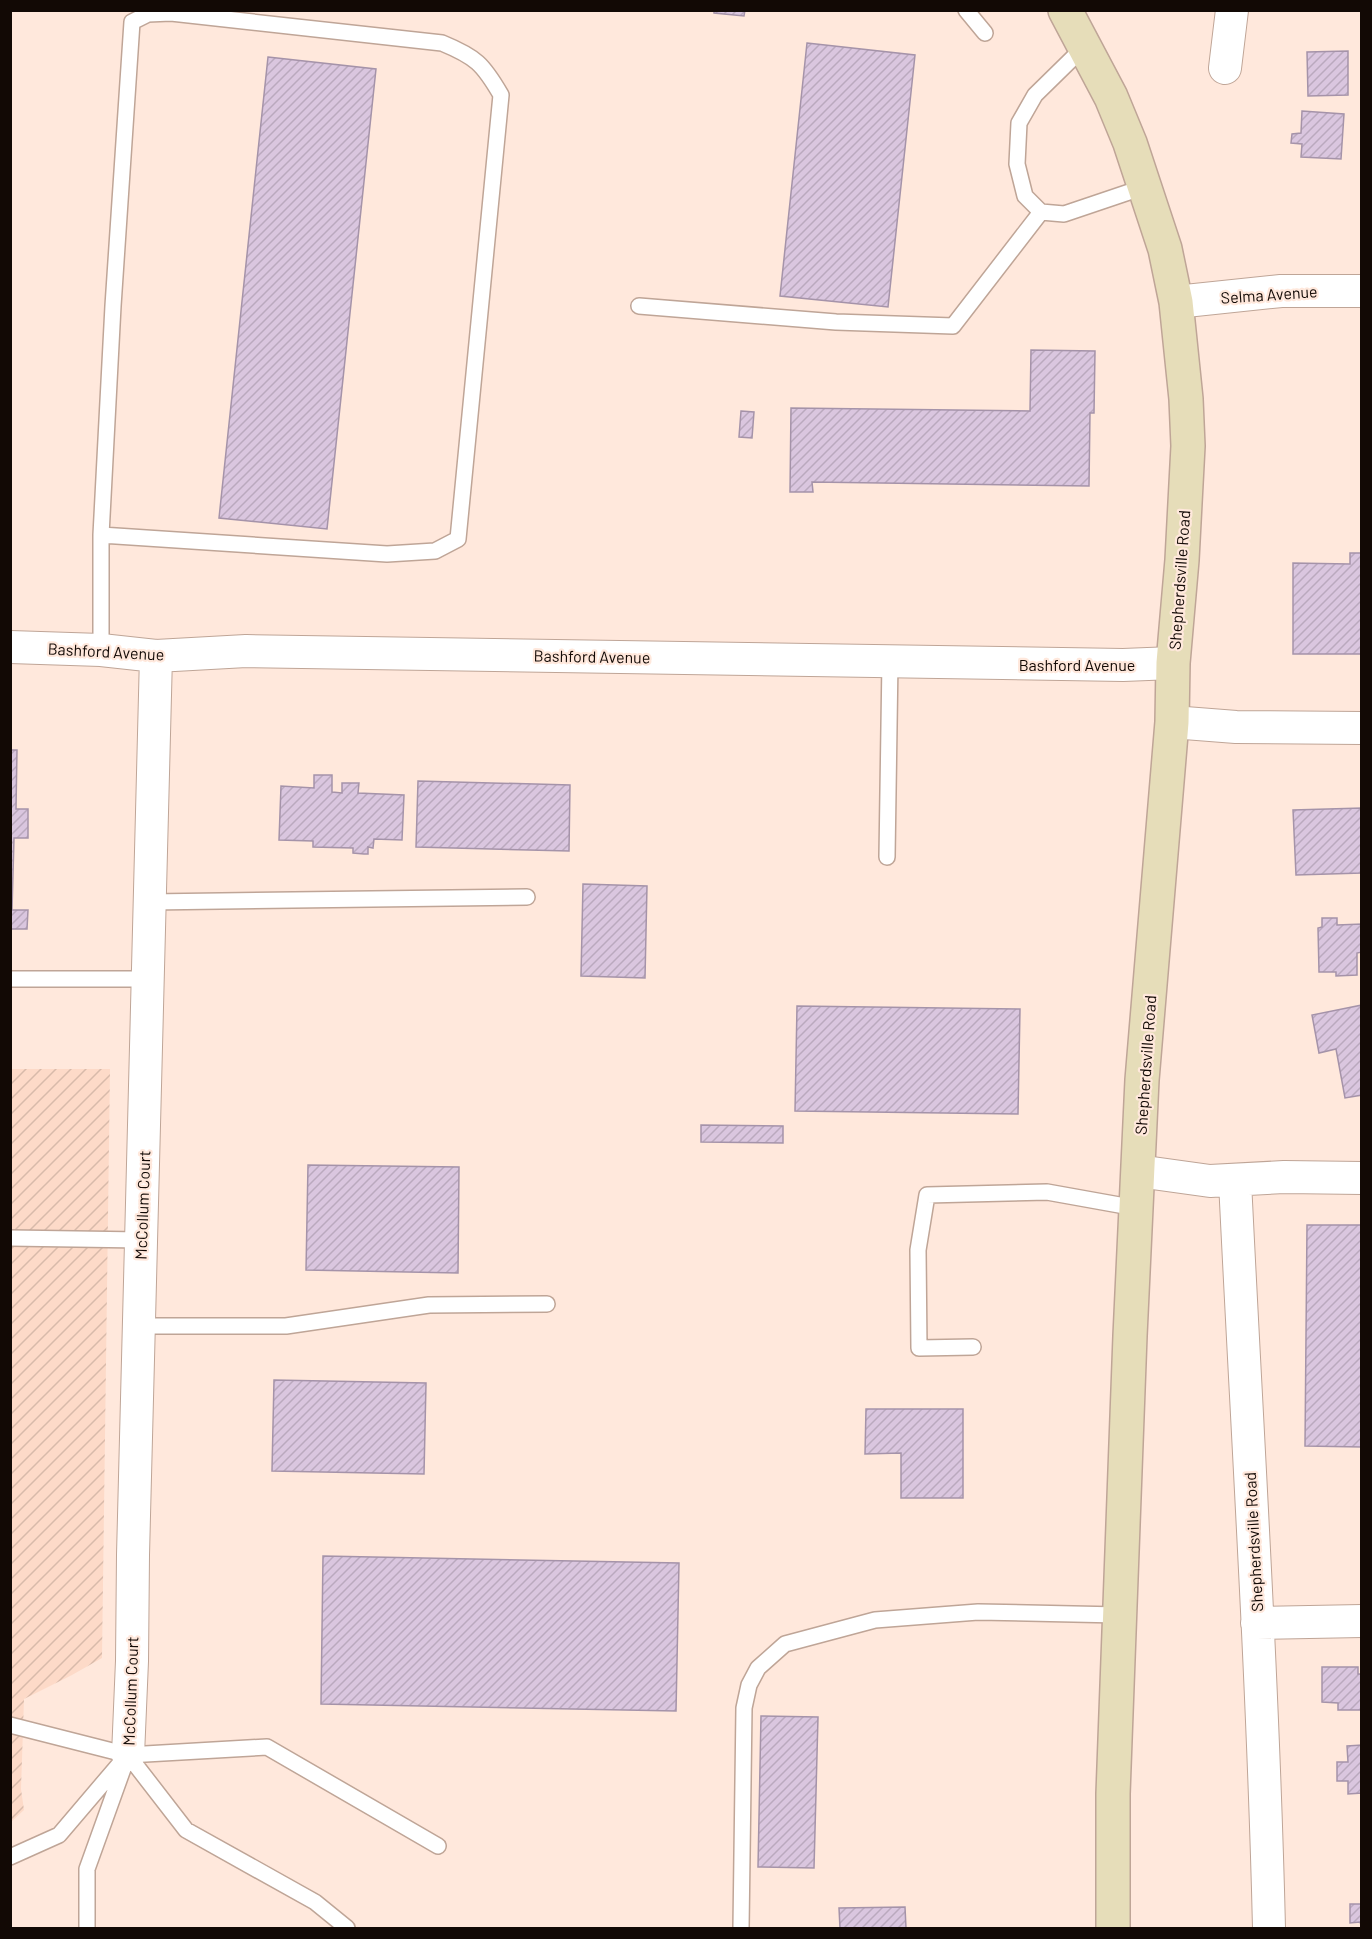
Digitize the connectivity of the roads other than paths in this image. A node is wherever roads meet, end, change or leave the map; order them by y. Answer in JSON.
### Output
{"nodes":[{"id":1,"x":966,"y":10,"type":"edge"},
{"id":2,"x":1065,"y":10,"type":"edge"},
{"id":3,"x":1232,"y":10,"type":"edge"},
{"id":4,"x":985,"y":33,"type":"dead end"},
{"id":5,"x":1084,"y":47,"type":"junction"},
{"id":6,"x":1225,"y":68,"type":"dead end"},
{"id":7,"x":1144,"y":187,"type":"junction"},
{"id":8,"x":1041,"y":212,"type":"junction"},
{"id":9,"x":1362,"y":291,"type":"edge"},
{"id":10,"x":1176,"y":302,"type":"junction"},
{"id":11,"x":639,"y":306,"type":"dead end"},
{"id":12,"x":101,"y":535,"type":"junction"},
{"id":13,"x":10,"y":647,"type":"edge"},
{"id":14,"x":101,"y":650,"type":"junction"},
{"id":15,"x":156,"y":656,"type":"junction"},
{"id":16,"x":890,"y":661,"type":"junction"},
{"id":17,"x":1173,"y":663,"type":"junction"},
{"id":18,"x":1172,"y":722,"type":"junction"},
{"id":19,"x":1362,"y":728,"type":"edge"},
{"id":20,"x":887,"y":857,"type":"dead end"},
{"id":21,"x":527,"y":897,"type":"dead end"},
{"id":22,"x":150,"y":902,"type":"junction"},
{"id":23,"x":10,"y":979,"type":"edge"},
{"id":24,"x":148,"y":979,"type":"junction"},
{"id":25,"x":1138,"y":1171,"type":"junction"},
{"id":26,"x":1362,"y":1178,"type":"edge"},
{"id":27,"x":1235,"y":1180,"type":"junction"},
{"id":28,"x":1136,"y":1208,"type":"junction"},
{"id":29,"x":10,"y":1238,"type":"edge"},
{"id":30,"x":141,"y":1240,"type":"junction"},
{"id":31,"x":547,"y":1305,"type":"dead end"},
{"id":32,"x":139,"y":1326,"type":"junction"},
{"id":33,"x":974,"y":1347,"type":"dead end"},
{"id":34,"x":1119,"y":1615,"type":"junction"},
{"id":35,"x":1362,"y":1621,"type":"edge"},
{"id":36,"x":1257,"y":1623,"type":"junction"},
{"id":37,"x":10,"y":1725,"type":"edge"},
{"id":38,"x":128,"y":1755,"type":"junction"},
{"id":39,"x":438,"y":1846,"type":"dead end"},
{"id":40,"x":10,"y":1857,"type":"edge"},
{"id":41,"x":87,"y":1929,"type":"edge"},
{"id":42,"x":347,"y":1929,"type":"edge"},
{"id":43,"x":741,"y":1929,"type":"edge"},
{"id":44,"x":1113,"y":1929,"type":"edge"},
{"id":45,"x":1269,"y":1929,"type":"edge"}],
"edges":[{"from":1,"to":4,"type":"lane"},
{"from":2,"to":5,"type":"main road","name":"Shepherdsville Road"},
{"from":3,"to":6,"type":"street"},
{"from":5,"to":7,"type":"main road","name":"Shepherdsville Road"},
{"from":5,"to":8,"type":"lane"},
{"from":7,"to":8,"type":"lane"},
{"from":7,"to":10,"type":"main road","name":"Shepherdsville Road"},
{"from":8,"to":11,"type":"lane"},
{"from":9,"to":10,"type":"street","name":"Selma Avenue"},
{"from":10,"to":17,"type":"main road","name":"Shepherdsville Road"},
{"from":12,"to":12,"type":"lane"},
{"from":12,"to":14,"type":"lane"},
{"from":13,"to":14,"type":"street","name":"Bashford Avenue"},
{"from":14,"to":15,"type":"street","name":"Bashford Avenue"},
{"from":15,"to":16,"type":"street","name":"Bashford Avenue"},
{"from":15,"to":22,"type":"street","name":"McCollum Court"},
{"from":16,"to":17,"type":"street","name":"Bashford Avenue"},
{"from":16,"to":20,"type":"lane"},
{"from":17,"to":18,"type":"main road","name":"Shepherdsville Road"},
{"from":18,"to":19,"type":"street"},
{"from":18,"to":25,"type":"main road","name":"Shepherdsville Road"},
{"from":21,"to":22,"type":"lane"},
{"from":22,"to":24,"type":"street","name":"McCollum Court"},
{"from":23,"to":24,"type":"lane"},
{"from":24,"to":30,"type":"street","name":"McCollum Court"},
{"from":25,"to":27,"type":"street"},
{"from":25,"to":28,"type":"main road","name":"Shepherdsville Road"},
{"from":26,"to":27,"type":"street"},
{"from":27,"to":36,"type":"street","name":"Shepherdsville Road"},
{"from":28,"to":33,"type":"lane"},
{"from":28,"to":34,"type":"main road","name":"Shepherdsville Road"},
{"from":29,"to":30,"type":"lane"},
{"from":30,"to":32,"type":"street","name":"McCollum Court"},
{"from":31,"to":32,"type":"lane"},
{"from":32,"to":38,"type":"street","name":"McCollum Court"},
{"from":34,"to":43,"type":"lane"},
{"from":34,"to":44,"type":"main road","name":"Shepherdsville Road"},
{"from":35,"to":36,"type":"street"},
{"from":36,"to":45,"type":"street","name":"Shepherdsville Road"},
{"from":37,"to":38,"type":"lane"},
{"from":38,"to":39,"type":"lane"},
{"from":38,"to":40,"type":"lane"},
{"from":38,"to":41,"type":"lane"},
{"from":38,"to":42,"type":"lane"}]}
